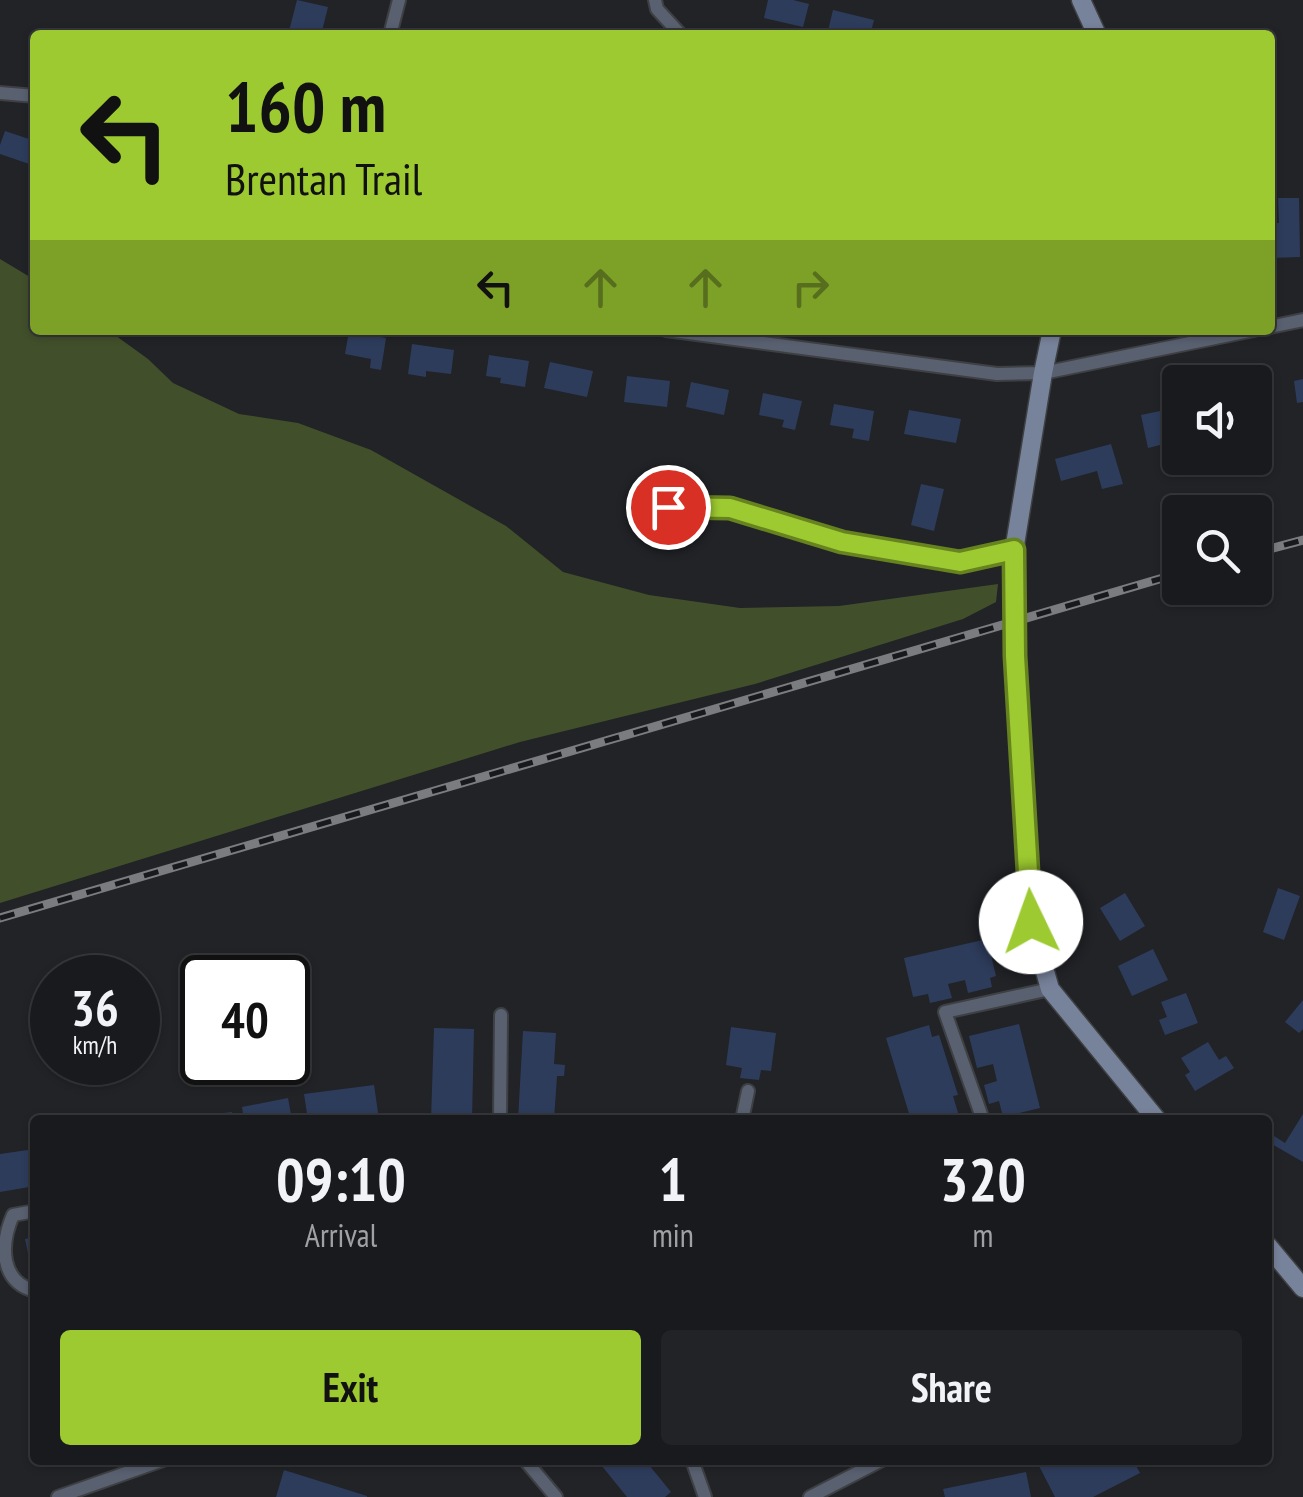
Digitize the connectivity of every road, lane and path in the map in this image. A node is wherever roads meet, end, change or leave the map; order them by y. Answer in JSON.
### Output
{"nodes":[{"id":1,"x":398,"y":0,"type":"edge"},
{"id":2,"x":655,"y":0,"type":"edge"},
{"id":3,"x":1081,"y":0,"type":"edge"},
{"id":4,"x":391,"y":30,"type":"edge"},
{"id":5,"x":676,"y":30,"type":"edge"},
{"id":6,"x":1095,"y":30,"type":"edge"},
{"id":7,"x":0,"y":93,"type":"edge"},
{"id":8,"x":30,"y":96,"type":"edge"},
{"id":9,"x":1303,"y":320,"type":"edge"},
{"id":10,"x":1275,"y":326,"type":"edge"},
{"id":11,"x":704,"y":335,"type":"edge"},
{"id":12,"x":1051,"y":335,"type":"edge"},
{"id":13,"x":1229,"y":335,"type":"edge"},
{"id":14,"x":1043,"y":373,"type":"junction"},
{"id":15,"x":668,"y":507,"type":"dead end"},
{"id":16,"x":1014,"y":550,"type":"junction"},
{"id":17,"x":1050,"y":989,"type":"junction"},
{"id":18,"x":500,"y":1016,"type":"dead end"},
{"id":19,"x":748,"y":1091,"type":"dead end"},
{"id":20,"x":500,"y":1115,"type":"edge"},
{"id":21,"x":743,"y":1115,"type":"edge"},
{"id":22,"x":980,"y":1115,"type":"edge"},
{"id":23,"x":1153,"y":1115,"type":"edge"},
{"id":24,"x":30,"y":1212,"type":"edge"},
{"id":25,"x":1272,"y":1251,"type":"edge"},
{"id":26,"x":1303,"y":1288,"type":"edge"},
{"id":27,"x":30,"y":1289,"type":"edge"},
{"id":28,"x":150,"y":1465,"type":"edge"},
{"id":29,"x":528,"y":1465,"type":"edge"},
{"id":30,"x":694,"y":1465,"type":"edge"},
{"id":31,"x":872,"y":1465,"type":"edge"},
{"id":32,"x":58,"y":1497,"type":"edge"},
{"id":33,"x":556,"y":1497,"type":"edge"},
{"id":34,"x":705,"y":1497,"type":"edge"},
{"id":35,"x":810,"y":1497,"type":"edge"}],
"edges":[{"from":1,"to":4,"type":"street"},
{"from":2,"to":5,"type":"street"},
{"from":3,"to":6,"type":"street"},
{"from":7,"to":8,"type":"street"},
{"from":9,"to":10,"type":"street"},
{"from":11,"to":14,"type":"street"},
{"from":12,"to":14,"type":"street"},
{"from":13,"to":14,"type":"street"},
{"from":14,"to":16,"type":"street"},
{"from":15,"to":16,"type":"street"},
{"from":16,"to":17,"type":"street","bridge":true},
{"from":17,"to":22,"type":"street"},
{"from":17,"to":23,"type":"street"},
{"from":18,"to":20,"type":"street"},
{"from":19,"to":21,"type":"street"},
{"from":24,"to":27,"type":"street"},
{"from":25,"to":26,"type":"street"},
{"from":28,"to":32,"type":"street"},
{"from":29,"to":33,"type":"street"},
{"from":30,"to":34,"type":"street"},
{"from":31,"to":35,"type":"street"}]}
